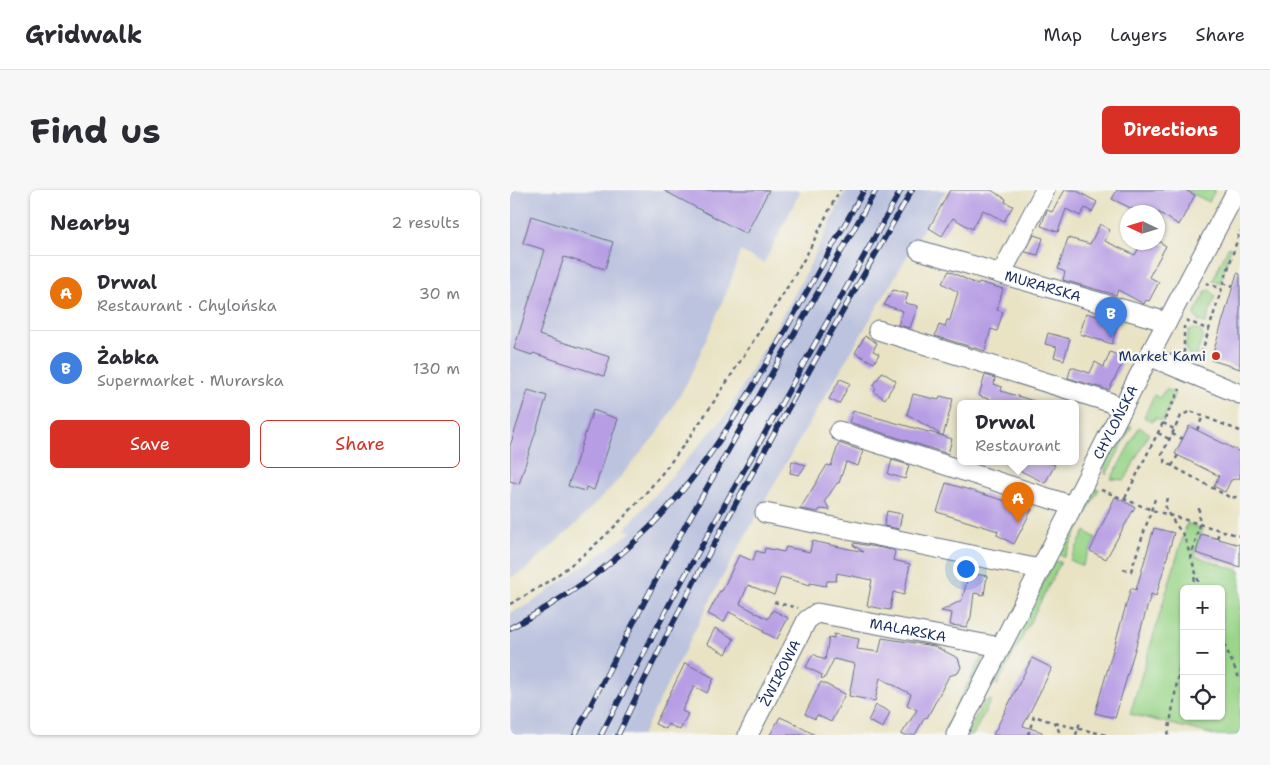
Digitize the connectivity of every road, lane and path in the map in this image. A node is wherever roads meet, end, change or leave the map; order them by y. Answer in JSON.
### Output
{"nodes":[{"id":1,"x":840,"y":190,"type":"edge"},
{"id":2,"x":1045,"y":190,"type":"edge"},
{"id":3,"x":1237,"y":190,"type":"edge"},
{"id":4,"x":1240,"y":231,"type":"edge"},
{"id":5,"x":1239,"y":244,"type":"edge"},
{"id":6,"x":919,"y":250,"type":"dead end"},
{"id":7,"x":1001,"y":274,"type":"junction"},
{"id":8,"x":1210,"y":275,"type":"dead end"},
{"id":9,"x":1206,"y":283,"type":"junction"},
{"id":10,"x":1223,"y":283,"type":"junction"},
{"id":11,"x":1233,"y":286,"type":"dead end"},
{"id":12,"x":1203,"y":288,"type":"dead end"},
{"id":13,"x":1222,"y":289,"type":"junction"},
{"id":14,"x":1190,"y":312,"type":"dead end"},
{"id":15,"x":1186,"y":320,"type":"junction"},
{"id":16,"x":1167,"y":322,"type":"junction"},
{"id":17,"x":878,"y":330,"type":"dead end"},
{"id":18,"x":1209,"y":330,"type":"junction"},
{"id":19,"x":1149,"y":356,"type":"junction"},
{"id":20,"x":1187,"y":359,"type":"dead end"},
{"id":21,"x":1199,"y":361,"type":"dead end"},
{"id":22,"x":1180,"y":389,"type":"dead end"},
{"id":23,"x":1240,"y":394,"type":"edge"},
{"id":24,"x":1122,"y":410,"type":"junction"},
{"id":25,"x":1203,"y":416,"type":"junction"},
{"id":26,"x":1163,"y":423,"type":"junction"},
{"id":27,"x":1174,"y":429,"type":"junction"},
{"id":28,"x":1197,"y":430,"type":"dead end"},
{"id":29,"x":839,"y":431,"type":"dead end"},
{"id":30,"x":1240,"y":431,"type":"edge"},
{"id":31,"x":1158,"y":433,"type":"junction"},
{"id":32,"x":1172,"y":434,"type":"junction"},
{"id":33,"x":1169,"y":439,"type":"junction"},
{"id":34,"x":1183,"y":439,"type":"dead end"},
{"id":35,"x":1178,"y":455,"type":"dead end"},
{"id":36,"x":1172,"y":466,"type":"junction"},
{"id":37,"x":1102,"y":490,"type":"dead end"},
{"id":38,"x":1156,"y":496,"type":"dead end"},
{"id":39,"x":1240,"y":496,"type":"edge"},
{"id":40,"x":1125,"y":498,"type":"junction"},
{"id":41,"x":1167,"y":498,"type":"dead end"},
{"id":42,"x":1073,"y":506,"type":"junction"},
{"id":43,"x":1199,"y":506,"type":"dead end"},
{"id":44,"x":1152,"y":510,"type":"junction"},
{"id":45,"x":766,"y":513,"type":"dead end"},
{"id":46,"x":1169,"y":515,"type":"junction"},
{"id":47,"x":1199,"y":525,"type":"junction"},
{"id":48,"x":1220,"y":530,"type":"junction"},
{"id":49,"x":1240,"y":536,"type":"edge"},
{"id":50,"x":1217,"y":538,"type":"dead end"},
{"id":51,"x":1190,"y":560,"type":"junction"},
{"id":52,"x":1040,"y":569,"type":"junction"},
{"id":53,"x":1123,"y":569,"type":"dead end"},
{"id":54,"x":1195,"y":574,"type":"junction"},
{"id":55,"x":1194,"y":585,"type":"edge"},
{"id":56,"x":1199,"y":585,"type":"edge"},
{"id":57,"x":510,"y":604,"type":"edge"},
{"id":58,"x":815,"y":614,"type":"joint"},
{"id":59,"x":1225,"y":646,"type":"edge"},
{"id":60,"x":1000,"y":647,"type":"junction"},
{"id":61,"x":1180,"y":665,"type":"edge"},
{"id":62,"x":1240,"y":680,"type":"edge"},
{"id":63,"x":1080,"y":722,"type":"dead end"},
{"id":64,"x":1055,"y":723,"type":"junction"},
{"id":65,"x":1078,"y":728,"type":"junction"},
{"id":66,"x":748,"y":735,"type":"edge"},
{"id":67,"x":956,"y":735,"type":"edge"},
{"id":68,"x":1028,"y":735,"type":"edge"},
{"id":69,"x":1061,"y":735,"type":"edge"},
{"id":70,"x":1076,"y":735,"type":"edge"},
{"id":71,"x":1106,"y":735,"type":"edge"},
{"id":72,"x":1168,"y":735,"type":"edge"}],
"edges":[{"from":1,"to":57,"type":"path"},
{"from":2,"to":7,"type":"street"},
{"from":3,"to":16,"type":"street","name":"CHYLOŃSKA"},
{"from":4,"to":5,"type":"path"},
{"from":5,"to":10,"type":"path"},
{"from":6,"to":7,"type":"street","name":"MURARSKA"},
{"from":7,"to":16,"type":"street","name":"MURARSKA"},
{"from":8,"to":9,"type":"path"},
{"from":9,"to":12,"type":"path"},
{"from":9,"to":13,"type":"path"},
{"from":10,"to":11,"type":"path"},
{"from":10,"to":13,"type":"path"},
{"from":13,"to":18,"type":"path"},
{"from":14,"to":15,"type":"path"},
{"from":15,"to":18,"type":"path"},
{"from":15,"to":20,"type":"path"},
{"from":16,"to":19,"type":"street","name":"CHYLOŃSKA"},
{"from":17,"to":24,"type":"street"},
{"from":18,"to":21,"type":"path"},
{"from":19,"to":23,"type":"street"},
{"from":19,"to":24,"type":"street","name":"CHYLOŃSKA"},
{"from":22,"to":26,"type":"path"},
{"from":24,"to":42,"type":"street","name":"CHYLOŃSKA"},
{"from":25,"to":27,"type":"path"},
{"from":25,"to":28,"type":"path"},
{"from":25,"to":30,"type":"path"},
{"from":26,"to":27,"type":"path"},
{"from":26,"to":31,"type":"path"},
{"from":27,"to":32,"type":"path"},
{"from":29,"to":42,"type":"street"},
{"from":31,"to":33,"type":"path"},
{"from":31,"to":40,"type":"path"},
{"from":32,"to":33,"type":"path"},
{"from":32,"to":34,"type":"path"},
{"from":33,"to":36,"type":"path"},
{"from":35,"to":36,"type":"path"},
{"from":36,"to":39,"type":"path"},
{"from":37,"to":40,"type":"path"},
{"from":38,"to":44,"type":"path"},
{"from":40,"to":44,"type":"path"},
{"from":41,"to":46,"type":"path"},
{"from":42,"to":52,"type":"street","name":"CHYLOŃSKA"},
{"from":43,"to":47,"type":"path"},
{"from":44,"to":46,"type":"path"},
{"from":44,"to":53,"type":"path"},
{"from":45,"to":52,"type":"street"},
{"from":46,"to":47,"type":"path"},
{"from":46,"to":51,"type":"path"},
{"from":47,"to":48,"type":"path"},
{"from":47,"to":51,"type":"path"},
{"from":48,"to":49,"type":"path"},
{"from":48,"to":50,"type":"path"},
{"from":51,"to":54,"type":"path"},
{"from":52,"to":60,"type":"street","name":"CHYLOŃSKA"},
{"from":54,"to":55,"type":"path"},
{"from":54,"to":56,"type":"path"},
{"from":58,"to":60,"type":"street","name":"MALARSKA"},
{"from":58,"to":66,"type":"street","name":"ŻWIROWA"},
{"from":59,"to":62,"type":"path"},
{"from":60,"to":67,"type":"street","name":"CHYLOŃSKA"},
{"from":61,"to":72,"type":"path"},
{"from":63,"to":65,"type":"path"},
{"from":64,"to":65,"type":"path"},
{"from":64,"to":68,"type":"path"},
{"from":64,"to":69,"type":"path"},
{"from":65,"to":70,"type":"path"},
{"from":65,"to":71,"type":"path"}]}
